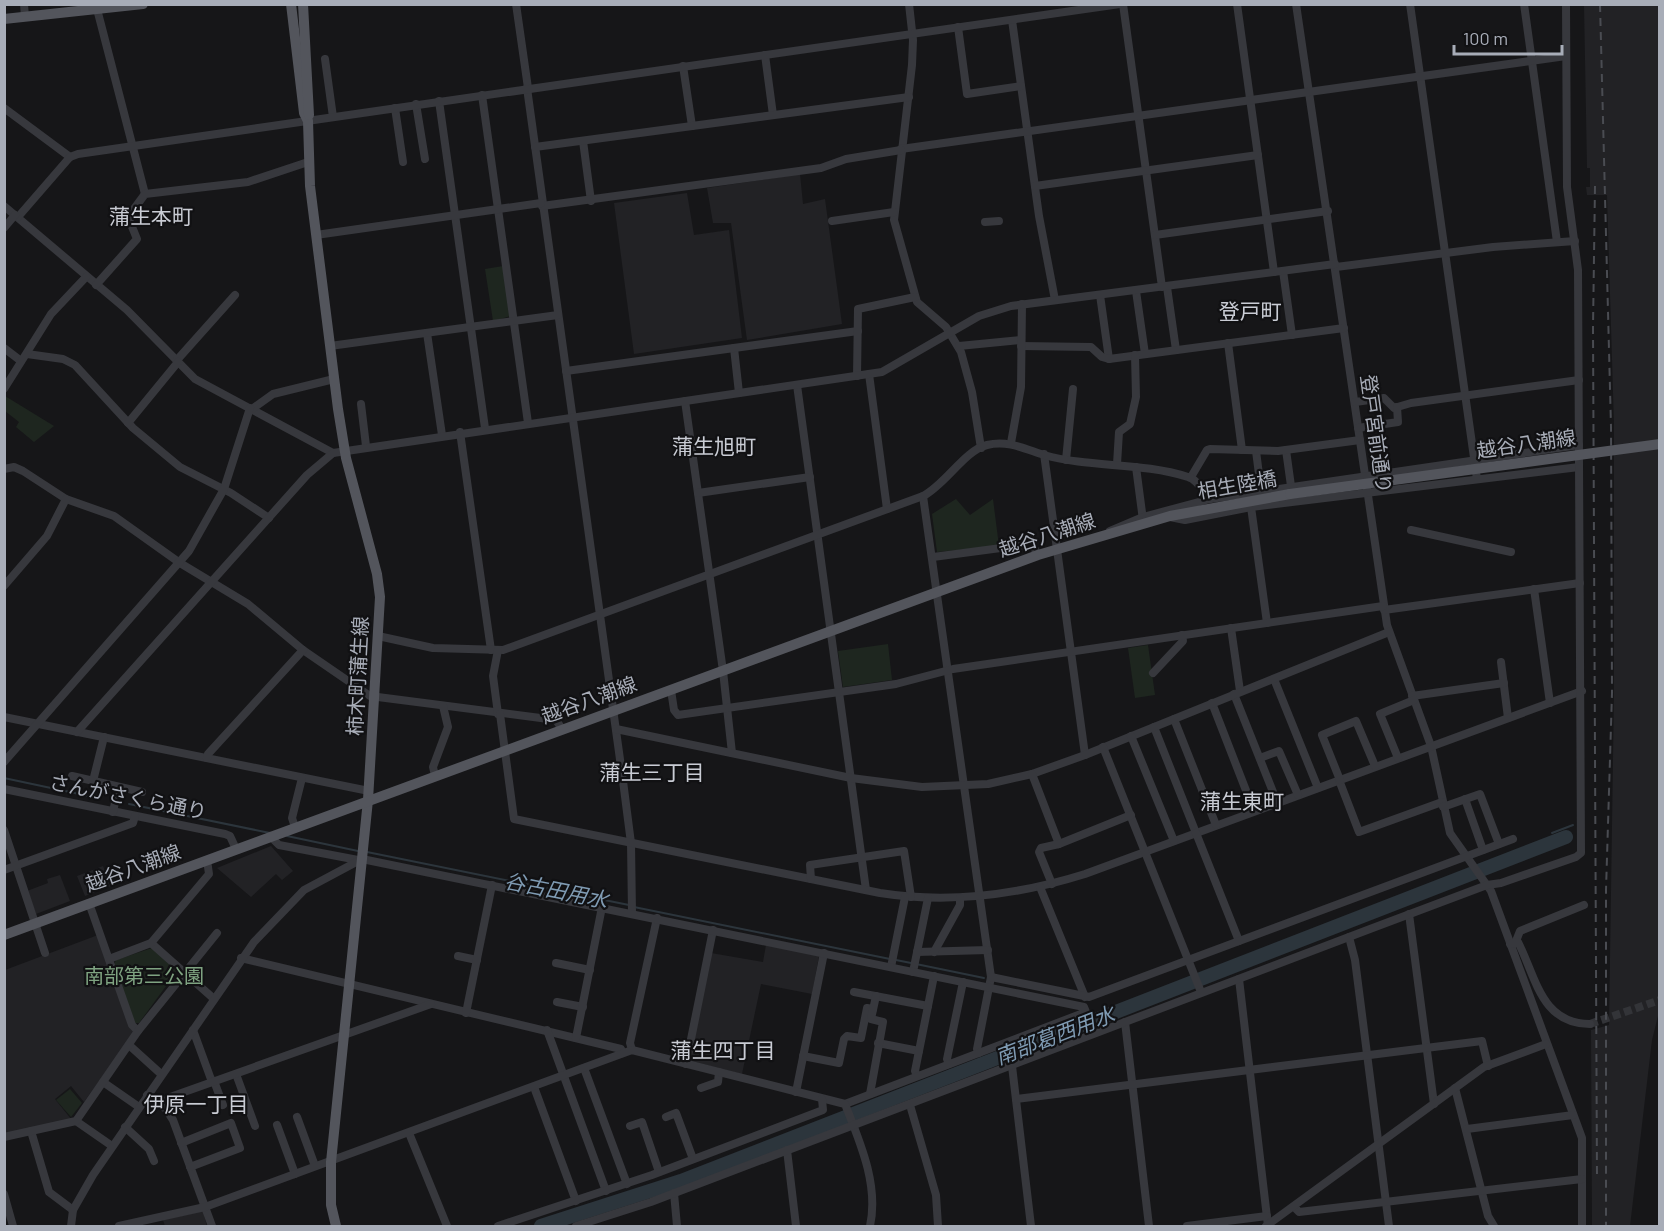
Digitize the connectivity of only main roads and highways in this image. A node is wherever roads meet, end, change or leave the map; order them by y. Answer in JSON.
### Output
{"nodes":[{"id":1,"x":143,"y":4,"type":"edge"},
{"id":2,"x":291,"y":4,"type":"edge"},
{"id":3,"x":303,"y":4,"type":"edge"},
{"id":4,"x":4,"y":20,"type":"edge"},
{"id":5,"x":308,"y":126,"type":"junction"},
{"id":6,"x":1659,"y":444,"type":"edge"},
{"id":7,"x":1291,"y":490,"type":"joint"},
{"id":8,"x":1190,"y":512,"type":"joint"},
{"id":9,"x":368,"y":796,"type":"junction"},
{"id":10,"x":4,"y":935,"type":"edge"},
{"id":11,"x":336,"y":1227,"type":"edge"}],
"edges":[{"from":1,"to":4,"type":"main road"},
{"from":2,"to":5,"type":"main road"},
{"from":3,"to":5,"type":"main road","name":"柿木町蒲生線"},
{"from":5,"to":9,"type":"main road","name":"柿木町蒲生線"},
{"from":6,"to":7,"type":"main road","name":"越谷八潮線","bridge":true},
{"from":7,"to":8,"type":"main road","name":"相生陸橋"},
{"from":8,"to":9,"type":"main road","name":"越谷八潮線"},
{"from":9,"to":10,"type":"main road","name":"越谷八潮線"},
{"from":9,"to":11,"type":"main road","name":"柿木町蒲生線"}]}
